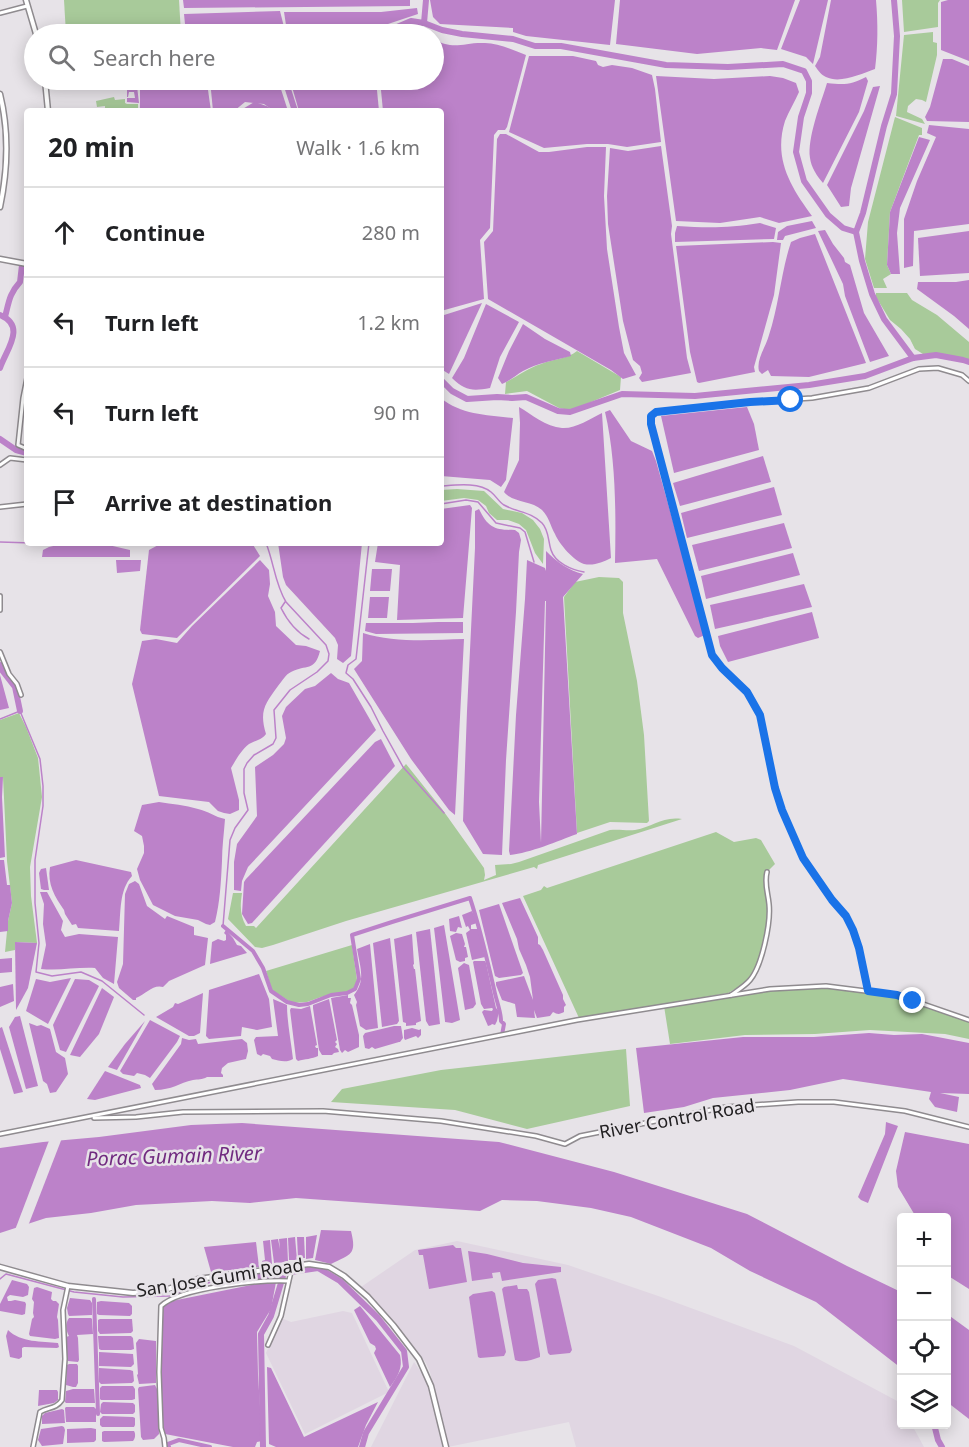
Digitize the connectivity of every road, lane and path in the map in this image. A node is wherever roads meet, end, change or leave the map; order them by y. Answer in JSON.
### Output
{"nodes":[{"id":1,"x":26,"y":0,"type":"edge"},
{"id":2,"x":28,"y":5,"type":"junction"},
{"id":3,"x":0,"y":13,"type":"edge"},
{"id":4,"x":33,"y":24,"type":"edge"},
{"id":5,"x":46,"y":90,"type":"edge"},
{"id":6,"x":0,"y":94,"type":"edge"},
{"id":7,"x":48,"y":108,"type":"edge"},
{"id":8,"x":0,"y":207,"type":"edge"},
{"id":9,"x":0,"y":259,"type":"edge"},
{"id":10,"x":24,"y":263,"type":"edge"},
{"id":11,"x":969,"y":381,"type":"edge"},
{"id":12,"x":24,"y":402,"type":"edge"},
{"id":13,"x":24,"y":448,"type":"edge"},
{"id":14,"x":24,"y":460,"type":"edge"},
{"id":15,"x":0,"y":465,"type":"edge"},
{"id":16,"x":24,"y":504,"type":"edge"},
{"id":17,"x":0,"y":507,"type":"edge"},
{"id":18,"x":0,"y":596,"type":"edge"},
{"id":19,"x":0,"y":610,"type":"edge"},
{"id":20,"x":0,"y":652,"type":"edge"},
{"id":21,"x":21,"y":695,"type":"dead end"},
{"id":22,"x":767,"y":872,"type":"dead end"},
{"id":23,"x":868,"y":991,"type":"junction"},
{"id":24,"x":730,"y":995,"type":"junction"},
{"id":25,"x":969,"y":1020,"type":"edge"},
{"id":26,"x":82,"y":1119,"type":"junction"},
{"id":27,"x":969,"y":1127,"type":"edge"},
{"id":28,"x":0,"y":1134,"type":"edge"},
{"id":29,"x":292,"y":1266,"type":"junction"},
{"id":30,"x":0,"y":1268,"type":"edge"},
{"id":31,"x":288,"y":1281,"type":"junction"},
{"id":32,"x":67,"y":1288,"type":"junction"},
{"id":33,"x":268,"y":1345,"type":"dead end"},
{"id":34,"x":33,"y":1447,"type":"edge"},
{"id":35,"x":165,"y":1447,"type":"edge"},
{"id":36,"x":446,"y":1447,"type":"edge"}],
"edges":[{"from":1,"to":2,"type":"street"},
{"from":2,"to":3,"type":"street"},
{"from":2,"to":4,"type":"street"},
{"from":5,"to":7,"type":"street"},
{"from":6,"to":8,"type":"street"},
{"from":9,"to":10,"type":"street"},
{"from":11,"to":23,"type":"street"},
{"from":12,"to":13,"type":"street"},
{"from":14,"to":15,"type":"street"},
{"from":16,"to":17,"type":"street"},
{"from":18,"to":19,"type":"street"},
{"from":20,"to":21,"type":"street"},
{"from":22,"to":24,"type":"street"},
{"from":23,"to":24,"type":"street"},
{"from":23,"to":25,"type":"street"},
{"from":24,"to":26,"type":"street"},
{"from":26,"to":27,"type":"street","name":"River Control Road"},
{"from":26,"to":28,"type":"street"},
{"from":29,"to":31,"type":"street"},
{"from":29,"to":32,"type":"street","name":"San Jose Gumi Road"},
{"from":29,"to":36,"type":"street","name":"San Jose Gumi Road"},
{"from":30,"to":32,"type":"street","name":"San Jose Gumi Road"},
{"from":31,"to":33,"type":"street"},
{"from":31,"to":35,"type":"street"},
{"from":32,"to":34,"type":"street"}]}
